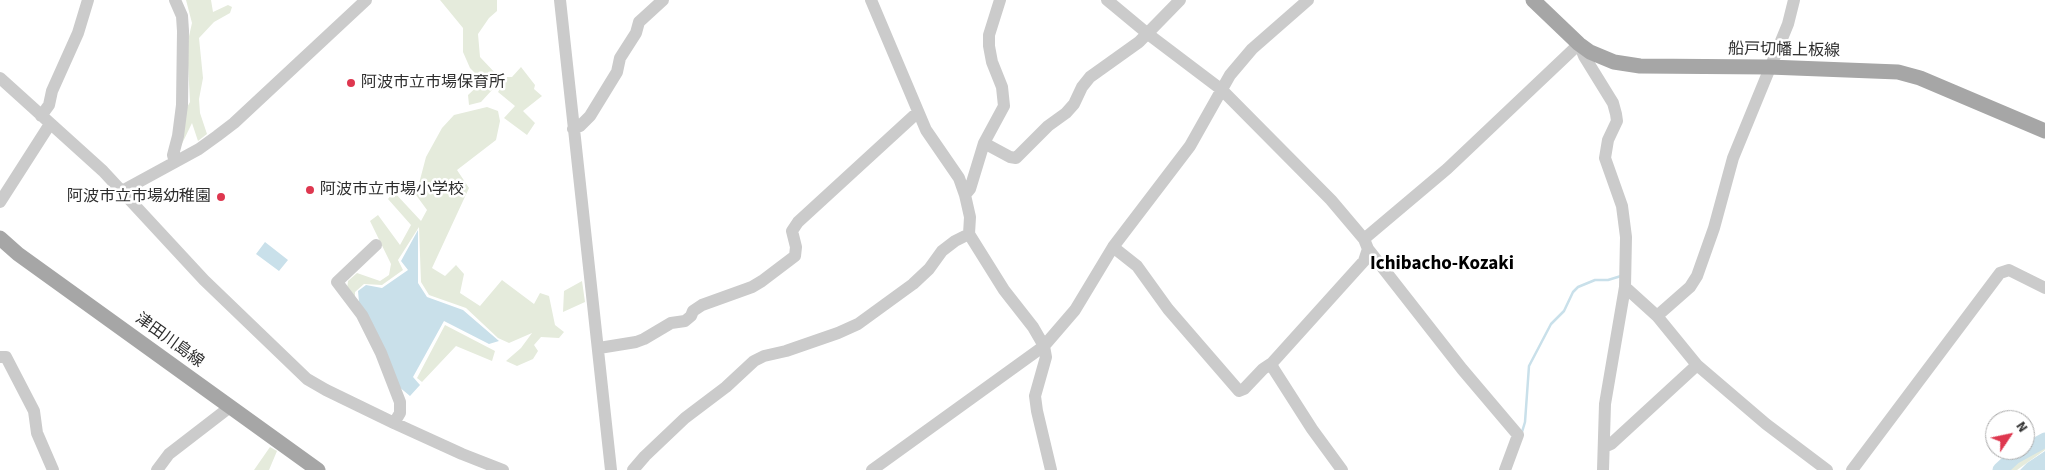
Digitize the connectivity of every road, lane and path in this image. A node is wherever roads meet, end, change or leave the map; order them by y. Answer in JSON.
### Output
{"nodes":[{"id":1,"x":88,"y":0,"type":"edge"},
{"id":2,"x":176,"y":0,"type":"edge"},
{"id":3,"x":366,"y":0,"type":"edge"},
{"id":4,"x":560,"y":0,"type":"edge"},
{"id":5,"x":663,"y":0,"type":"edge"},
{"id":6,"x":871,"y":0,"type":"edge"},
{"id":7,"x":1000,"y":0,"type":"edge"},
{"id":8,"x":1107,"y":0,"type":"edge"},
{"id":9,"x":1180,"y":0,"type":"edge"},
{"id":10,"x":1308,"y":0,"type":"edge"},
{"id":11,"x":1533,"y":0,"type":"edge"},
{"id":12,"x":1794,"y":0,"type":"edge"},
{"id":13,"x":1148,"y":34,"type":"junction"},
{"id":14,"x":1579,"y":44,"type":"junction"},
{"id":15,"x":1769,"y":67,"type":"junction"},
{"id":16,"x":0,"y":78,"type":"edge"},
{"id":17,"x":1222,"y":90,"type":"junction"},
{"id":18,"x":918,"y":112,"type":"junction"},
{"id":19,"x":45,"y":120,"type":"junction"},
{"id":20,"x":573,"y":129,"type":"junction"},
{"id":21,"x":2045,"y":130,"type":"edge"},
{"id":22,"x":984,"y":144,"type":"junction"},
{"id":23,"x":175,"y":162,"type":"junction"},
{"id":24,"x":122,"y":191,"type":"junction"},
{"id":25,"x":966,"y":195,"type":"junction"},
{"id":26,"x":0,"y":202,"type":"edge"},
{"id":27,"x":969,"y":234,"type":"junction"},
{"id":28,"x":1,"y":242,"type":"edge"},
{"id":29,"x":1366,"y":244,"type":"junction"},
{"id":30,"x":376,"y":245,"type":"dead end"},
{"id":31,"x":1113,"y":247,"type":"junction"},
{"id":32,"x":1625,"y":287,"type":"junction"},
{"id":33,"x":2045,"y":288,"type":"edge"},
{"id":34,"x":1657,"y":316,"type":"junction"},
{"id":35,"x":1044,"y":346,"type":"junction"},
{"id":36,"x":599,"y":348,"type":"junction"},
{"id":37,"x":0,"y":357,"type":"edge"},
{"id":38,"x":1272,"y":363,"type":"junction"},
{"id":39,"x":1697,"y":365,"type":"junction"},
{"id":40,"x":230,"y":407,"type":"junction"},
{"id":41,"x":394,"y":423,"type":"junction"},
{"id":42,"x":1604,"y":447,"type":"junction"},
{"id":43,"x":53,"y":470,"type":"edge"},
{"id":44,"x":157,"y":470,"type":"edge"},
{"id":45,"x":318,"y":470,"type":"edge"},
{"id":46,"x":502,"y":470,"type":"edge"},
{"id":47,"x":611,"y":470,"type":"edge"},
{"id":48,"x":633,"y":470,"type":"edge"},
{"id":49,"x":872,"y":470,"type":"edge"},
{"id":50,"x":1051,"y":470,"type":"edge"},
{"id":51,"x":1342,"y":470,"type":"edge"},
{"id":52,"x":1505,"y":470,"type":"edge"},
{"id":53,"x":1603,"y":470,"type":"edge"},
{"id":54,"x":1827,"y":470,"type":"edge"},
{"id":55,"x":1852,"y":470,"type":"edge"}],
"edges":[{"from":1,"to":19,"type":"street"},
{"from":2,"to":23,"type":"street"},
{"from":3,"to":23,"type":"street"},
{"from":4,"to":20,"type":"street"},
{"from":5,"to":20,"type":"street"},
{"from":6,"to":18,"type":"street"},
{"from":7,"to":22,"type":"street"},
{"from":8,"to":13,"type":"street"},
{"from":9,"to":13,"type":"street"},
{"from":10,"to":17,"type":"street"},
{"from":11,"to":14,"type":"main road","name":"船戸切幡上板線"},
{"from":12,"to":15,"type":"street"},
{"from":13,"to":17,"type":"street"},
{"from":13,"to":22,"type":"street"},
{"from":14,"to":15,"type":"main road","name":"船戸切幡上板線"},
{"from":14,"to":29,"type":"street"},
{"from":14,"to":32,"type":"street"},
{"from":15,"to":21,"type":"main road","name":"船戸切幡上板線"},
{"from":15,"to":34,"type":"street"},
{"from":16,"to":19,"type":"street"},
{"from":17,"to":29,"type":"street"},
{"from":17,"to":31,"type":"street"},
{"from":18,"to":25,"type":"street"},
{"from":18,"to":36,"type":"street"},
{"from":19,"to":24,"type":"street"},
{"from":19,"to":26,"type":"street"},
{"from":20,"to":36,"type":"street"},
{"from":22,"to":25,"type":"street"},
{"from":23,"to":24,"type":"street"},
{"from":24,"to":41,"type":"street"},
{"from":25,"to":27,"type":"street"},
{"from":27,"to":35,"type":"street"},
{"from":27,"to":48,"type":"street"},
{"from":28,"to":40,"type":"main road","name":"津田川島線"},
{"from":29,"to":38,"type":"street"},
{"from":29,"to":52,"type":"street"},
{"from":30,"to":41,"type":"street"},
{"from":31,"to":35,"type":"street"},
{"from":31,"to":38,"type":"street"},
{"from":32,"to":34,"type":"street"},
{"from":32,"to":42,"type":"street"},
{"from":33,"to":55,"type":"street"},
{"from":34,"to":39,"type":"street"},
{"from":35,"to":49,"type":"street"},
{"from":35,"to":50,"type":"street"},
{"from":36,"to":47,"type":"street"},
{"from":37,"to":43,"type":"street"},
{"from":38,"to":51,"type":"street"},
{"from":39,"to":42,"type":"street"},
{"from":39,"to":54,"type":"street"},
{"from":40,"to":44,"type":"street"},
{"from":40,"to":45,"type":"main road","name":"津田川島線"},
{"from":41,"to":46,"type":"street"},
{"from":42,"to":53,"type":"street"}]}
